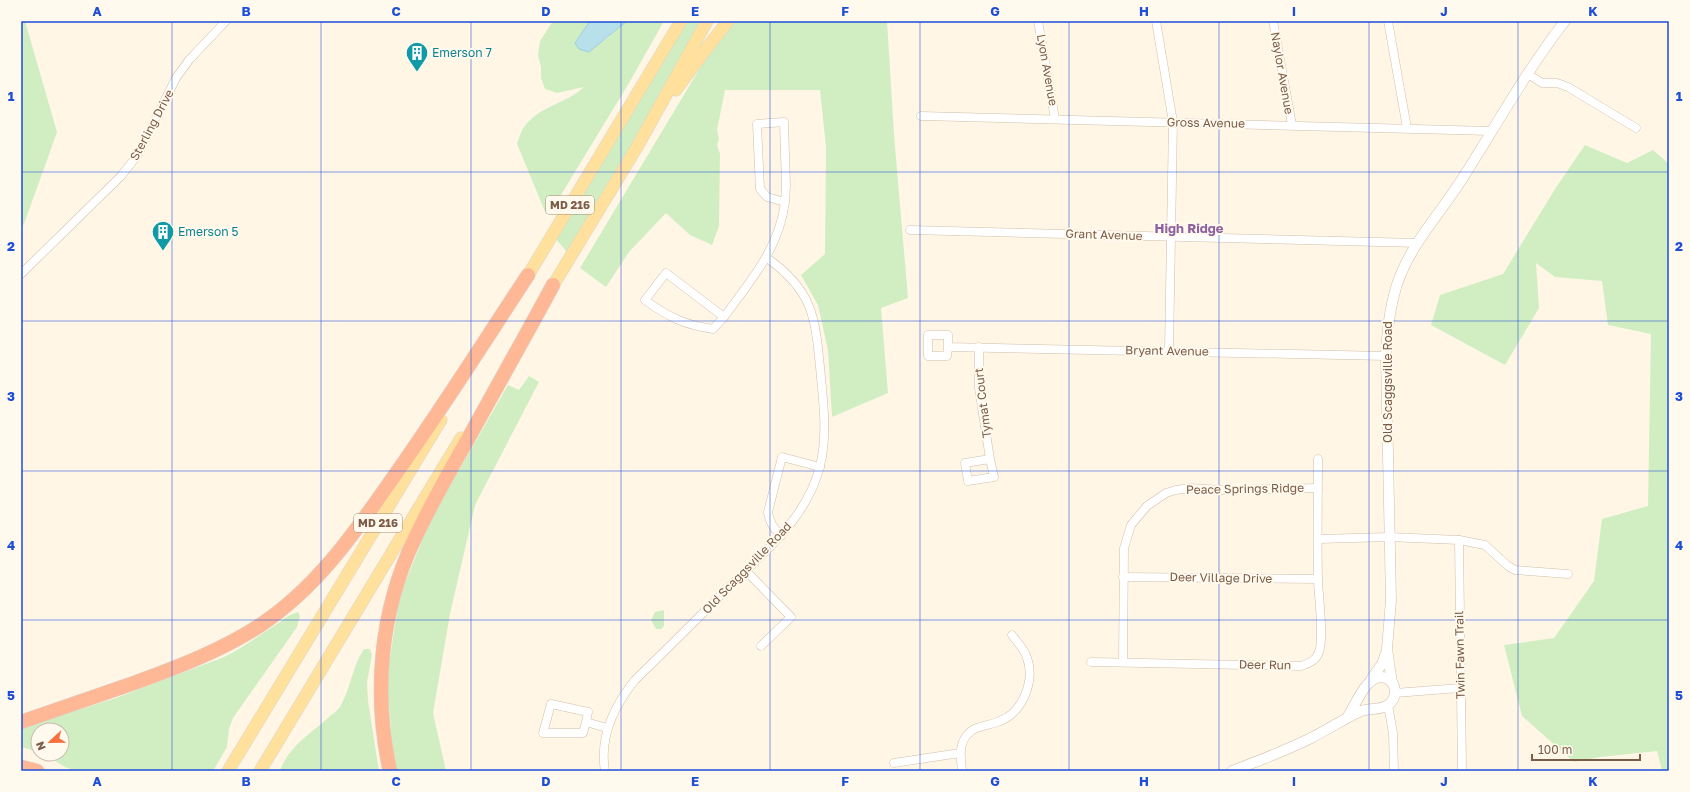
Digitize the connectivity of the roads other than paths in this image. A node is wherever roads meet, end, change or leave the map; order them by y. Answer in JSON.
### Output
{"nodes":[{"id":1,"x":226,"y":21,"type":"edge"},
{"id":2,"x":672,"y":21,"type":"edge"},
{"id":3,"x":681,"y":21,"type":"edge"},
{"id":4,"x":708,"y":21,"type":"edge"},
{"id":5,"x":728,"y":21,"type":"edge"},
{"id":6,"x":1038,"y":21,"type":"edge"},
{"id":7,"x":1156,"y":21,"type":"edge"},
{"id":8,"x":1273,"y":21,"type":"edge"},
{"id":9,"x":1388,"y":21,"type":"edge"},
{"id":10,"x":1564,"y":21,"type":"edge"},
{"id":11,"x":1528,"y":74,"type":"junction"},
{"id":12,"x":921,"y":116,"type":"dead end"},
{"id":13,"x":1055,"y":119,"type":"junction"},
{"id":14,"x":1173,"y":122,"type":"junction"},
{"id":15,"x":1292,"y":125,"type":"junction"},
{"id":16,"x":1407,"y":128,"type":"junction"},
{"id":17,"x":1636,"y":128,"type":"dead end"},
{"id":18,"x":1491,"y":130,"type":"junction"},
{"id":19,"x":613,"y":135,"type":"junction"},
{"id":20,"x":636,"y":147,"type":"junction"},
{"id":21,"x":785,"y":202,"type":"junction"},
{"id":22,"x":910,"y":230,"type":"dead end"},
{"id":23,"x":1171,"y":237,"type":"junction"},
{"id":24,"x":1418,"y":243,"type":"junction"},
{"id":25,"x":767,"y":258,"type":"junction"},
{"id":26,"x":21,"y":274,"type":"edge"},
{"id":27,"x":528,"y":275,"type":"junction"},
{"id":28,"x":553,"y":285,"type":"junction"},
{"id":29,"x":724,"y":317,"type":"junction"},
{"id":30,"x":948,"y":346,"type":"dead end"},
{"id":31,"x":979,"y":347,"type":"junction"},
{"id":32,"x":1169,"y":351,"type":"junction"},
{"id":33,"x":1386,"y":356,"type":"junction"},
{"id":34,"x":990,"y":459,"type":"dead end"},
{"id":35,"x":1318,"y":459,"type":"dead end"},
{"id":36,"x":820,"y":467,"type":"junction"},
{"id":37,"x":1318,"y":488,"type":"junction"},
{"id":38,"x":781,"y":536,"type":"junction"},
{"id":39,"x":1389,"y":537,"type":"junction"},
{"id":40,"x":1318,"y":539,"type":"junction"},
{"id":41,"x":1458,"y":540,"type":"junction"},
{"id":42,"x":746,"y":570,"type":"junction"},
{"id":43,"x":1568,"y":574,"type":"dead end"},
{"id":44,"x":1123,"y":577,"type":"junction"},
{"id":45,"x":1318,"y":579,"type":"junction"},
{"id":46,"x":1012,"y":635,"type":"dead end"},
{"id":47,"x":760,"y":646,"type":"dead end"},
{"id":48,"x":1387,"y":649,"type":"junction"},
{"id":49,"x":1091,"y":662,"type":"dead end"},
{"id":50,"x":1123,"y":662,"type":"junction"},
{"id":51,"x":1372,"y":678,"type":"junction"},
{"id":52,"x":1365,"y":687,"type":"junction"},
{"id":53,"x":1394,"y":688,"type":"junction"},
{"id":54,"x":1460,"y":688,"type":"junction"},
{"id":55,"x":1383,"y":706,"type":"junction"},
{"id":56,"x":1347,"y":718,"type":"junction"},
{"id":57,"x":21,"y":722,"type":"edge"},
{"id":58,"x":586,"y":722,"type":"junction"},
{"id":59,"x":607,"y":728,"type":"junction"},
{"id":60,"x":960,"y":753,"type":"junction"},
{"id":61,"x":894,"y":763,"type":"dead end"},
{"id":62,"x":21,"y":767,"type":"edge"},
{"id":63,"x":1242,"y":769,"type":"edge"},
{"id":64,"x":37,"y":771,"type":"edge"},
{"id":65,"x":228,"y":771,"type":"edge"},
{"id":66,"x":260,"y":771,"type":"edge"},
{"id":67,"x":390,"y":771,"type":"edge"},
{"id":68,"x":604,"y":771,"type":"edge"},
{"id":69,"x":962,"y":771,"type":"edge"},
{"id":70,"x":1232,"y":771,"type":"edge"},
{"id":71,"x":1394,"y":771,"type":"edge"},
{"id":72,"x":1462,"y":771,"type":"edge"}],
"edges":[{"from":1,"to":26,"type":"street","name":"Sterling Drive"},
{"from":2,"to":19,"type":"main road"},
{"from":3,"to":19,"type":"main road","number":"MD 216"},
{"from":4,"to":20,"type":"main road","number":"MD 216"},
{"from":5,"to":20,"type":"main road"},
{"from":6,"to":13,"type":"street","name":"Lyon Avenue"},
{"from":7,"to":14,"type":"street"},
{"from":8,"to":15,"type":"street","name":"Naylor Avenue"},
{"from":9,"to":16,"type":"street"},
{"from":10,"to":11,"type":"street","name":"Old Scaggsville Road"},
{"from":11,"to":17,"type":"street"},
{"from":11,"to":18,"type":"street","name":"Old Scaggsville Road"},
{"from":12,"to":13,"type":"street","name":"Gross Avenue"},
{"from":13,"to":14,"type":"street","name":"Gross Avenue"},
{"from":14,"to":15,"type":"street","name":"Gross Avenue"},
{"from":14,"to":23,"type":"street"},
{"from":15,"to":16,"type":"street","name":"Gross Avenue"},
{"from":16,"to":18,"type":"street","name":"Gross Avenue"},
{"from":18,"to":24,"type":"street","name":"Old Scaggsville Road"},
{"from":19,"to":27,"type":"main road","number":"MD 216"},
{"from":20,"to":28,"type":"main road","number":"MD 216"},
{"from":21,"to":21,"type":"street"},
{"from":21,"to":25,"type":"street"},
{"from":22,"to":23,"type":"street","name":"Grant Avenue"},
{"from":23,"to":24,"type":"street","name":"Grant Avenue"},
{"from":23,"to":32,"type":"street"},
{"from":24,"to":33,"type":"street","name":"Old Scaggsville Road"},
{"from":25,"to":29,"type":"street"},
{"from":25,"to":36,"type":"street","name":"Old Scaggsville Road"},
{"from":27,"to":57,"type":"highway"},
{"from":27,"to":65,"type":"main road","number":"MD 216"},
{"from":28,"to":66,"type":"main road","number":"MD 216"},
{"from":28,"to":67,"type":"highway"},
{"from":29,"to":29,"type":"street"},
{"from":30,"to":31,"type":"street","name":"Bryant Avenue"},
{"from":31,"to":32,"type":"street","name":"Bryant Avenue"},
{"from":31,"to":34,"type":"street","name":"Tymat Court"},
{"from":32,"to":33,"type":"street","name":"Bryant Avenue"},
{"from":33,"to":39,"type":"street","name":"Old Scaggsville Road"},
{"from":35,"to":37,"type":"street","name":"Deer Run"},
{"from":36,"to":38,"type":"street","name":"Old Scaggsville Road"},
{"from":36,"to":38,"type":"street"},
{"from":37,"to":40,"type":"street","name":"Deer Run"},
{"from":37,"to":44,"type":"street","name":"Peace Springs Ridge"},
{"from":38,"to":42,"type":"street","name":"Old Scaggsville Road"},
{"from":39,"to":40,"type":"street"},
{"from":39,"to":41,"type":"street"},
{"from":39,"to":48,"type":"street","name":"Old Scaggsville Road"},
{"from":40,"to":45,"type":"street","name":"Deer Run"},
{"from":41,"to":43,"type":"street"},
{"from":41,"to":54,"type":"street","name":"Twin Fawn Trail"},
{"from":42,"to":47,"type":"street"},
{"from":42,"to":59,"type":"street","name":"Old Scaggsville Road"},
{"from":44,"to":45,"type":"street","name":"Deer Village Drive"},
{"from":44,"to":50,"type":"street","name":"Peace Springs Ridge"},
{"from":45,"to":50,"type":"street","name":"Deer Run"},
{"from":46,"to":60,"type":"street"},
{"from":48,"to":51,"type":"street","name":"Old Scaggsville Road"},
{"from":48,"to":53,"type":"street","name":"Old Scaggsville Road"},
{"from":49,"to":50,"type":"street","name":"Deer Run"},
{"from":51,"to":52,"type":"street"},
{"from":51,"to":53,"type":"street"},
{"from":52,"to":55,"type":"street"},
{"from":52,"to":56,"type":"street"},
{"from":53,"to":54,"type":"street"},
{"from":53,"to":55,"type":"street"},
{"from":54,"to":72,"type":"street","name":"Twin Fawn Trail"},
{"from":55,"to":56,"type":"street"},
{"from":55,"to":71,"type":"street"},
{"from":56,"to":63,"type":"street"},
{"from":58,"to":58,"type":"street"},
{"from":58,"to":59,"type":"street"},
{"from":59,"to":68,"type":"street","name":"Old Scaggsville Road"},
{"from":60,"to":61,"type":"street"},
{"from":60,"to":69,"type":"street"},
{"from":62,"to":64,"type":"highway"},
{"from":63,"to":70,"type":"street"}]}
